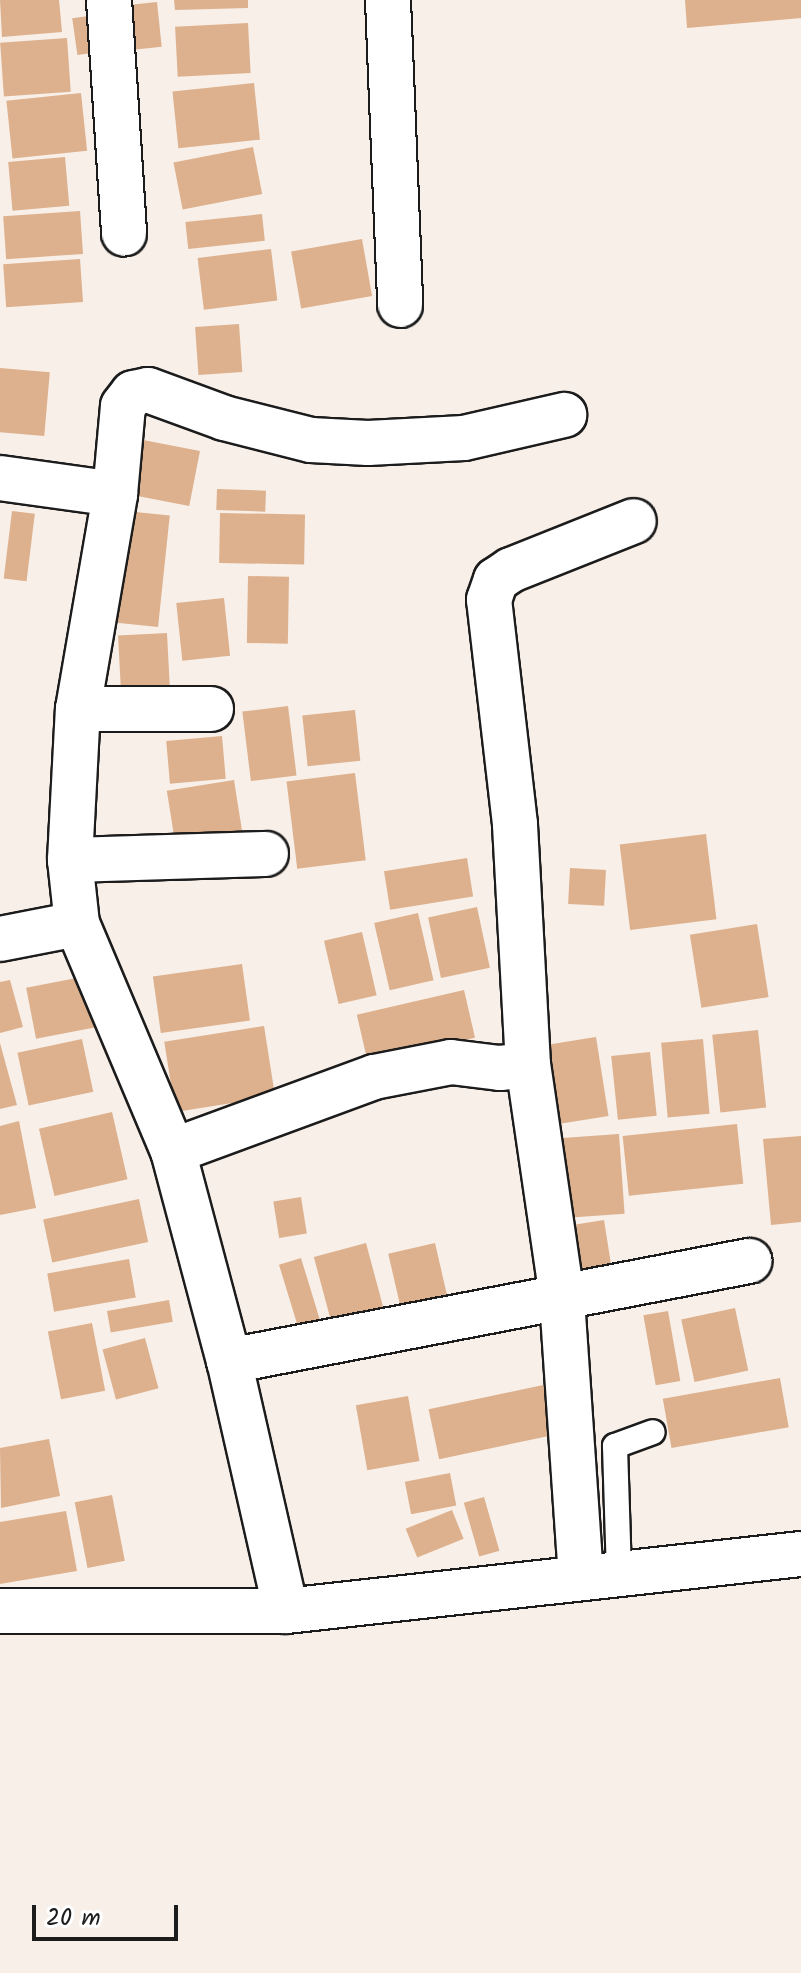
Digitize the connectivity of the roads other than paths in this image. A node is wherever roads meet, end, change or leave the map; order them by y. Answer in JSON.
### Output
{"nodes":[{"id":1,"x":109,"y":0,"type":"edge"},
{"id":2,"x":388,"y":0,"type":"edge"},
{"id":3,"x":124,"y":234,"type":"dead end"},
{"id":4,"x":400,"y":305,"type":"dead end"},
{"id":5,"x":564,"y":415,"type":"dead end"},
{"id":6,"x":0,"y":478,"type":"edge"},
{"id":7,"x":115,"y":494,"type":"junction"},
{"id":8,"x":634,"y":521,"type":"dead end"},
{"id":9,"x":78,"y":709,"type":"junction"},
{"id":10,"x":211,"y":709,"type":"dead end"},
{"id":11,"x":266,"y":854,"type":"dead end"},
{"id":12,"x":70,"y":860,"type":"junction"},
{"id":13,"x":77,"y":924,"type":"junction"},
{"id":14,"x":0,"y":939,"type":"edge"},
{"id":15,"x":528,"y":1065,"type":"junction"},
{"id":16,"x":173,"y":1151,"type":"junction"},
{"id":17,"x":749,"y":1261,"type":"dead end"},
{"id":18,"x":562,"y":1297,"type":"junction"},
{"id":19,"x":229,"y":1361,"type":"junction"},
{"id":20,"x":653,"y":1432,"type":"dead end"},
{"id":21,"x":801,"y":1554,"type":"edge"},
{"id":22,"x":600,"y":1576,"type":"junction"},
{"id":23,"x":0,"y":1611,"type":"edge"},
{"id":24,"x":286,"y":1611,"type":"junction"}],
"edges":[{"from":1,"to":3,"type":"street"},
{"from":2,"to":4,"type":"street"},
{"from":5,"to":7,"type":"street"},
{"from":6,"to":7,"type":"street"},
{"from":7,"to":9,"type":"street"},
{"from":8,"to":15,"type":"street"},
{"from":9,"to":10,"type":"street"},
{"from":9,"to":12,"type":"street"},
{"from":11,"to":12,"type":"street"},
{"from":12,"to":13,"type":"street"},
{"from":13,"to":14,"type":"street"},
{"from":13,"to":16,"type":"street"},
{"from":15,"to":16,"type":"street"},
{"from":15,"to":18,"type":"street"},
{"from":16,"to":19,"type":"street"},
{"from":17,"to":18,"type":"street"},
{"from":18,"to":19,"type":"street"},
{"from":18,"to":22,"type":"street"},
{"from":19,"to":24,"type":"street"},
{"from":20,"to":22,"type":"lane"},
{"from":21,"to":22,"type":"street"},
{"from":22,"to":24,"type":"street"},
{"from":23,"to":24,"type":"street"}]}
